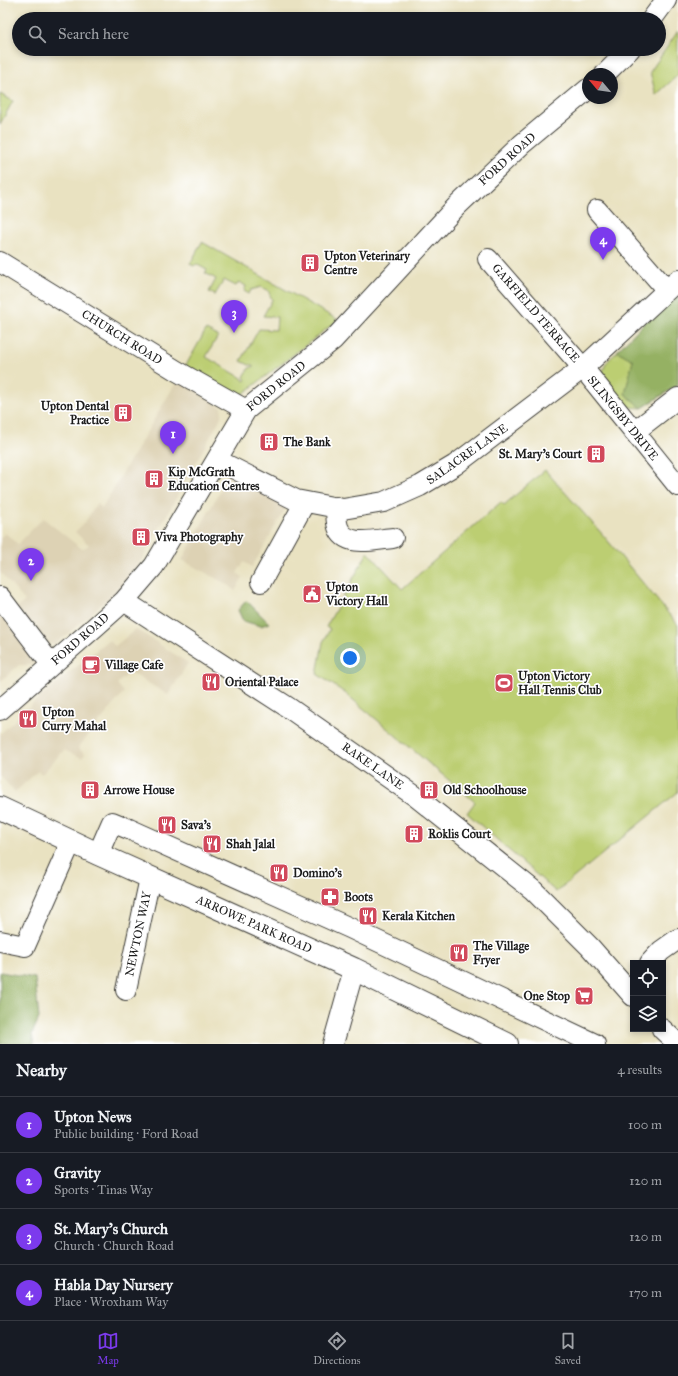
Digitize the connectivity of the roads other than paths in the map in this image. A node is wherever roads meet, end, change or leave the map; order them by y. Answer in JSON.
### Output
{"nodes":[{"id":1,"x":666,"y":0,"type":"edge"},
{"id":2,"x":657,"y":12,"type":"edge"},
{"id":3,"x":623,"y":56,"type":"edge"},
{"id":4,"x":611,"y":68,"type":"edge"},
{"id":5,"x":582,"y":94,"type":"edge"},
{"id":6,"x":597,"y":210,"type":"dead end"},
{"id":7,"x":488,"y":259,"type":"dead end"},
{"id":8,"x":0,"y":262,"type":"edge"},
{"id":9,"x":672,"y":285,"type":"edge"},
{"id":10,"x":583,"y":368,"type":"junction"},
{"id":11,"x":678,"y":398,"type":"edge"},
{"id":12,"x":246,"y":410,"type":"junction"},
{"id":13,"x":634,"y":432,"type":"junction"},
{"id":14,"x":217,"y":460,"type":"junction"},
{"id":15,"x":678,"y":486,"type":"edge"},
{"id":16,"x":305,"y":502,"type":"junction"},
{"id":17,"x":336,"y":507,"type":"junction"},
{"id":18,"x":393,"y":538,"type":"dead end"},
{"id":19,"x":261,"y":582,"type":"dead end"},
{"id":20,"x":0,"y":597,"type":"edge"},
{"id":21,"x":124,"y":601,"type":"junction"},
{"id":22,"x":51,"y":664,"type":"junction"},
{"id":23,"x":0,"y":710,"type":"edge"},
{"id":24,"x":0,"y":808,"type":"edge"},
{"id":25,"x":71,"y":842,"type":"junction"},
{"id":26,"x":98,"y":854,"type":"junction"},
{"id":27,"x":150,"y":878,"type":"junction"},
{"id":28,"x":678,"y":938,"type":"edge"},
{"id":29,"x":0,"y":941,"type":"edge"},
{"id":30,"x":653,"y":960,"type":"edge"},
{"id":31,"x":354,"y":969,"type":"junction"},
{"id":32,"x":630,"y":988,"type":"edge"},
{"id":33,"x":126,"y":990,"type":"dead end"},
{"id":34,"x":665,"y":1032,"type":"edge"},
{"id":35,"x":333,"y":1044,"type":"edge"},
{"id":36,"x":507,"y":1044,"type":"edge"},
{"id":37,"x":595,"y":1044,"type":"edge"},
{"id":38,"x":678,"y":1044,"type":"edge"}],
"edges":[{"from":1,"to":2,"type":"street"},
{"from":3,"to":4,"type":"street"},
{"from":5,"to":12,"type":"street","name":"FORD ROAD"},
{"from":6,"to":9,"type":"street"},
{"from":7,"to":10,"type":"street","name":"GARFIELD TERRACE"},
{"from":8,"to":12,"type":"street","name":"CHURCH ROAD"},
{"from":9,"to":10,"type":"street","name":"SALACRE LANE"},
{"from":10,"to":13,"type":"street","name":"SLINGSBY DRIVE"},
{"from":10,"to":17,"type":"street","name":"SALACRE LANE"},
{"from":11,"to":13,"type":"street"},
{"from":12,"to":14,"type":"street","name":"FORD ROAD"},
{"from":13,"to":15,"type":"street","name":"SLINGSBY DRIVE"},
{"from":14,"to":16,"type":"street","name":"SALACRE LANE"},
{"from":14,"to":21,"type":"street","name":"FORD ROAD"},
{"from":16,"to":17,"type":"street","name":"SALACRE LANE"},
{"from":16,"to":19,"type":"street"},
{"from":17,"to":18,"type":"street"},
{"from":20,"to":22,"type":"street"},
{"from":21,"to":22,"type":"street","name":"FORD ROAD"},
{"from":21,"to":32,"type":"street","name":"RAKE LANE"},
{"from":22,"to":23,"type":"street","name":"FORD ROAD"},
{"from":24,"to":25,"type":"main road","name":"ARROWE PARK ROAD"},
{"from":25,"to":26,"type":"main road","name":"ARROWE PARK ROAD"},
{"from":25,"to":29,"type":"street"},
{"from":26,"to":27,"type":"main road","name":"ARROWE PARK ROAD"},
{"from":26,"to":37,"type":"street"},
{"from":27,"to":31,"type":"main road","name":"ARROWE PARK ROAD"},
{"from":27,"to":33,"type":"street","name":"NEWTON WAY"},
{"from":28,"to":30,"type":"street"},
{"from":31,"to":35,"type":"street"},
{"from":31,"to":36,"type":"main road","name":"ARROWE PARK ROAD"},
{"from":34,"to":38,"type":"street"}]}
